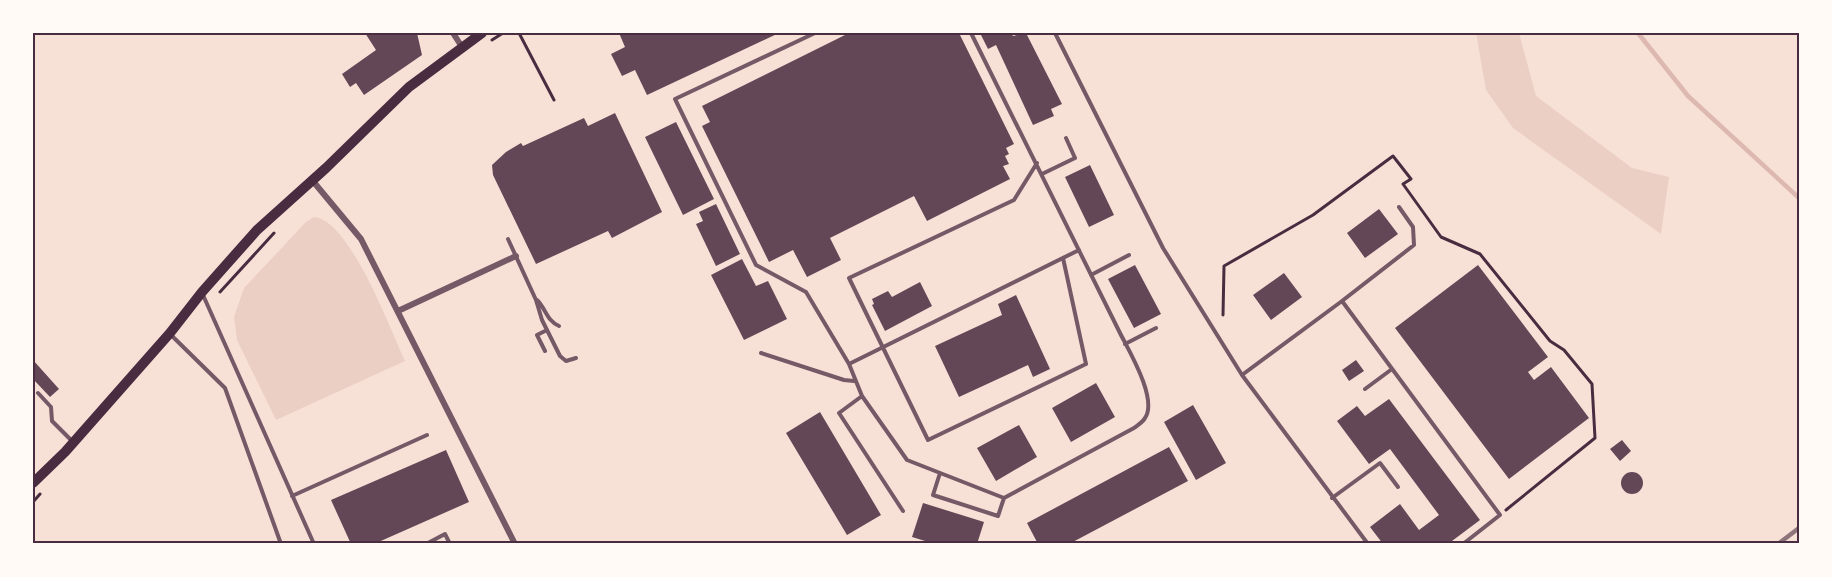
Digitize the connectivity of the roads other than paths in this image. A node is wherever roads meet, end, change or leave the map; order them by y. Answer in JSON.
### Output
{"nodes":[{"id":1,"x":453,"y":33,"type":"edge"},
{"id":2,"x":482,"y":33,"type":"edge"},
{"id":3,"x":815,"y":33,"type":"edge"},
{"id":4,"x":971,"y":33,"type":"edge"},
{"id":5,"x":1055,"y":33,"type":"edge"},
{"id":6,"x":462,"y":47,"type":"junction"},
{"id":7,"x":1066,"y":138,"type":"dead end"},
{"id":8,"x":1036,"y":163,"type":"junction"},
{"id":9,"x":1042,"y":174,"type":"junction"},
{"id":10,"x":312,"y":180,"type":"junction"},
{"id":11,"x":1399,"y":207,"type":"dead end"},
{"id":12,"x":508,"y":239,"type":"dead end"},
{"id":13,"x":1079,"y":250,"type":"junction"},
{"id":14,"x":1129,"y":255,"type":"dead end"},
{"id":15,"x":516,"y":256,"type":"junction"},
{"id":16,"x":1063,"y":258,"type":"junction"},
{"id":17,"x":1091,"y":275,"type":"junction"},
{"id":18,"x":202,"y":292,"type":"junction"},
{"id":19,"x":536,"y":300,"type":"junction"},
{"id":20,"x":1342,"y":301,"type":"junction"},
{"id":21,"x":398,"y":311,"type":"junction"},
{"id":22,"x":559,"y":326,"type":"dead end"},
{"id":23,"x":1156,"y":328,"type":"dead end"},
{"id":24,"x":547,"y":330,"type":"junction"},
{"id":25,"x":170,"y":333,"type":"junction"},
{"id":26,"x":1125,"y":344,"type":"junction"},
{"id":27,"x":882,"y":347,"type":"junction"},
{"id":28,"x":545,"y":351,"type":"dead end"},
{"id":29,"x":761,"y":353,"type":"dead end"},
{"id":30,"x":576,"y":358,"type":"dead end"},
{"id":31,"x":849,"y":364,"type":"junction"},
{"id":32,"x":1392,"y":369,"type":"junction"},
{"id":33,"x":1242,"y":375,"type":"junction"},
{"id":34,"x":854,"y":381,"type":"junction"},
{"id":35,"x":1365,"y":389,"type":"dead end"},
{"id":36,"x":38,"y":393,"type":"dead end"},
{"id":37,"x":862,"y":396,"type":"junction"},
{"id":38,"x":427,"y":435,"type":"dead end"},
{"id":39,"x":73,"y":442,"type":"junction"},
{"id":40,"x":940,"y":473,"type":"junction"},
{"id":41,"x":33,"y":483,"type":"edge"},
{"id":42,"x":1398,"y":488,"type":"dead end"},
{"id":43,"x":292,"y":496,"type":"junction"},
{"id":44,"x":1004,"y":498,"type":"junction"},
{"id":45,"x":1332,"y":498,"type":"junction"},
{"id":46,"x":903,"y":511,"type":"dead end"},
{"id":47,"x":281,"y":544,"type":"edge"},
{"id":48,"x":314,"y":544,"type":"edge"},
{"id":49,"x":426,"y":544,"type":"edge"},
{"id":50,"x":450,"y":544,"type":"edge"},
{"id":51,"x":514,"y":544,"type":"edge"},
{"id":52,"x":1368,"y":544,"type":"edge"},
{"id":53,"x":1463,"y":544,"type":"edge"}],
"edges":[{"from":1,"to":6,"type":"street"},
{"from":2,"to":6,"type":"main road"},
{"from":3,"to":31,"type":"lane"},
{"from":4,"to":8,"type":"lane"},
{"from":5,"to":33,"type":"lane"},
{"from":6,"to":10,"type":"main road"},
{"from":7,"to":9,"type":"lane"},
{"from":8,"to":9,"type":"lane"},
{"from":8,"to":27,"type":"lane"},
{"from":9,"to":13,"type":"lane"},
{"from":10,"to":18,"type":"main road"},
{"from":10,"to":21,"type":"street"},
{"from":11,"to":20,"type":"lane"},
{"from":12,"to":15,"type":"lane"},
{"from":13,"to":16,"type":"lane"},
{"from":13,"to":17,"type":"lane"},
{"from":14,"to":17,"type":"lane"},
{"from":15,"to":19,"type":"lane"},
{"from":15,"to":21,"type":"street"},
{"from":16,"to":27,"type":"lane"},
{"from":16,"to":27,"type":"lane"},
{"from":17,"to":26,"type":"lane"},
{"from":18,"to":25,"type":"main road"},
{"from":18,"to":43,"type":"lane"},
{"from":19,"to":22,"type":"lane"},
{"from":19,"to":24,"type":"lane"},
{"from":20,"to":32,"type":"lane"},
{"from":20,"to":33,"type":"lane"},
{"from":21,"to":51,"type":"street"},
{"from":23,"to":26,"type":"lane"},
{"from":24,"to":28,"type":"lane"},
{"from":24,"to":30,"type":"lane"},
{"from":25,"to":39,"type":"main road"},
{"from":25,"to":47,"type":"lane"},
{"from":26,"to":44,"type":"lane"},
{"from":27,"to":31,"type":"lane"},
{"from":29,"to":34,"type":"lane"},
{"from":31,"to":34,"type":"lane"},
{"from":32,"to":35,"type":"lane"},
{"from":32,"to":53,"type":"lane"},
{"from":33,"to":45,"type":"lane"},
{"from":34,"to":37,"type":"lane"},
{"from":36,"to":39,"type":"lane"},
{"from":37,"to":40,"type":"lane"},
{"from":37,"to":46,"type":"lane"},
{"from":38,"to":43,"type":"lane"},
{"from":39,"to":41,"type":"main road"},
{"from":40,"to":44,"type":"lane"},
{"from":40,"to":44,"type":"lane"},
{"from":42,"to":45,"type":"lane"},
{"from":43,"to":48,"type":"lane"},
{"from":45,"to":52,"type":"lane"},
{"from":49,"to":50,"type":"lane"}]}
